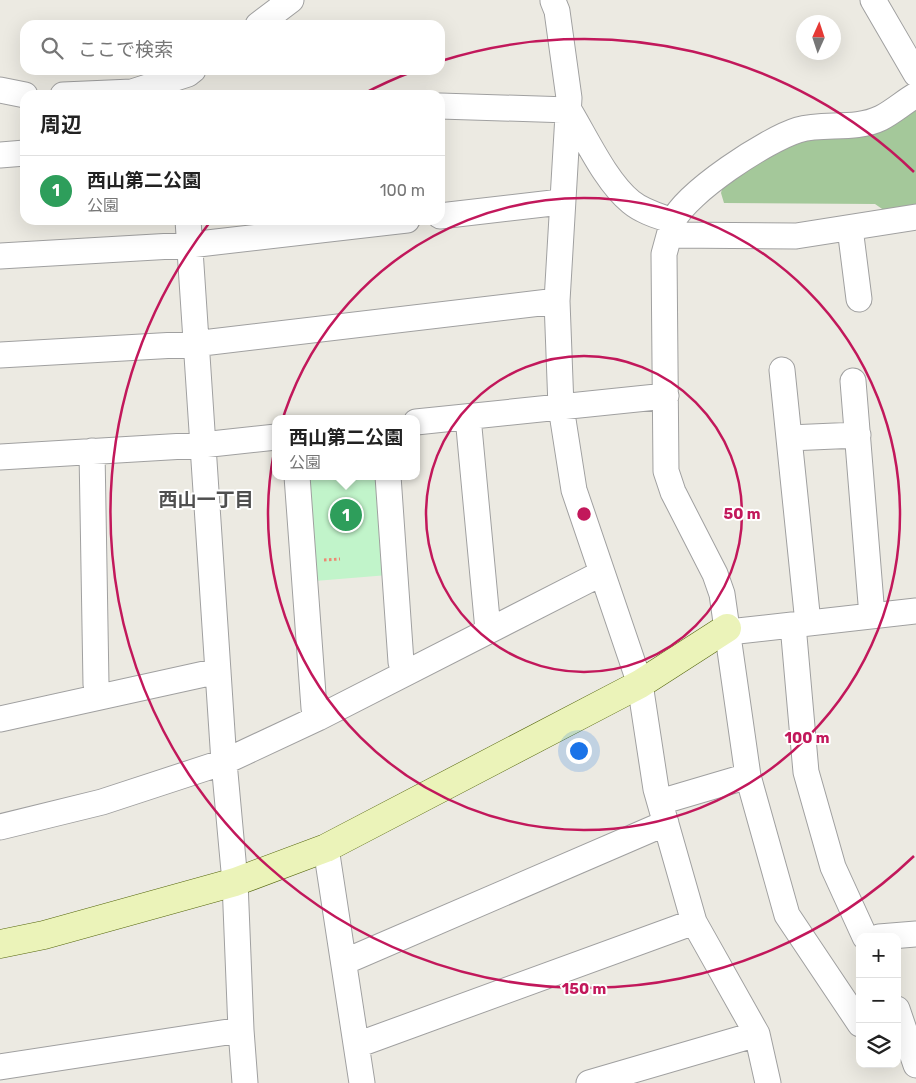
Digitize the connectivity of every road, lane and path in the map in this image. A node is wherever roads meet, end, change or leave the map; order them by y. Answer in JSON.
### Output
{"nodes":[{"id":1,"x":292,"y":0,"type":"edge"},
{"id":2,"x":550,"y":0,"type":"edge"},
{"id":3,"x":872,"y":0,"type":"edge"},
{"id":4,"x":265,"y":20,"type":"edge"},
{"id":5,"x":916,"y":74,"type":"edge"},
{"id":6,"x":183,"y":81,"type":"edge"},
{"id":7,"x":0,"y":90,"type":"edge"},
{"id":8,"x":141,"y":90,"type":"edge"},
{"id":9,"x":20,"y":94,"type":"edge"},
{"id":10,"x":916,"y":94,"type":"edge"},
{"id":11,"x":445,"y":106,"type":"edge"},
{"id":12,"x":569,"y":110,"type":"junction"},
{"id":13,"x":20,"y":153,"type":"edge"},
{"id":14,"x":0,"y":154,"type":"edge"},
{"id":15,"x":562,"y":202,"type":"junction"},
{"id":16,"x":445,"y":215,"type":"edge"},
{"id":17,"x":916,"y":217,"type":"edge"},
{"id":18,"x":188,"y":225,"type":"edge"},
{"id":19,"x":364,"y":225,"type":"edge"},
{"id":20,"x":671,"y":228,"type":"junction"},
{"id":21,"x":850,"y":228,"type":"junction"},
{"id":22,"x":190,"y":245,"type":"junction"},
{"id":23,"x":0,"y":256,"type":"edge"},
{"id":24,"x":859,"y":299,"type":"dead end"},
{"id":25,"x":557,"y":301,"type":"junction"},
{"id":26,"x":194,"y":344,"type":"junction"},
{"id":27,"x":0,"y":355,"type":"edge"},
{"id":28,"x":782,"y":370,"type":"dead end"},
{"id":29,"x":854,"y":381,"type":"dead end"},
{"id":30,"x":666,"y":396,"type":"junction"},
{"id":31,"x":561,"y":407,"type":"junction"},
{"id":32,"x":468,"y":417,"type":"junction"},
{"id":33,"x":420,"y":422,"type":"edge"},
{"id":34,"x":858,"y":435,"type":"junction"},
{"id":35,"x":272,"y":437,"type":"edge"},
{"id":36,"x":789,"y":438,"type":"junction"},
{"id":37,"x":202,"y":445,"type":"junction"},
{"id":38,"x":92,"y":452,"type":"junction"},
{"id":39,"x":0,"y":457,"type":"edge"},
{"id":40,"x":298,"y":480,"type":"edge"},
{"id":41,"x":388,"y":480,"type":"edge"},
{"id":42,"x":602,"y":573,"type":"junction"},
{"id":43,"x":916,"y":612,"type":"edge"},
{"id":44,"x":872,"y":616,"type":"junction"},
{"id":45,"x":801,"y":624,"type":"junction"},
{"id":46,"x":727,"y":628,"type":"junction"},
{"id":47,"x":488,"y":630,"type":"junction"},
{"id":48,"x":218,"y":671,"type":"junction"},
{"id":49,"x":406,"y":672,"type":"junction"},
{"id":50,"x":640,"y":684,"type":"junction"},
{"id":51,"x":99,"y":697,"type":"junction"},
{"id":52,"x":318,"y":718,"type":"junction"},
{"id":53,"x":0,"y":720,"type":"edge"},
{"id":54,"x":224,"y":762,"type":"junction"},
{"id":55,"x":748,"y":776,"type":"junction"},
{"id":56,"x":663,"y":812,"type":"junction"},
{"id":57,"x":0,"y":826,"type":"edge"},
{"id":58,"x":326,"y":848,"type":"junction"},
{"id":59,"x":235,"y":882,"type":"junction"},
{"id":60,"x":694,"y":922,"type":"junction"},
{"id":61,"x":863,"y":933,"type":"edge"},
{"id":62,"x":916,"y":934,"type":"edge"},
{"id":63,"x":901,"y":935,"type":"edge"},
{"id":64,"x":0,"y":944,"type":"edge"},
{"id":65,"x":344,"y":962,"type":"junction"},
{"id":66,"x":859,"y":1023,"type":"edge"},
{"id":67,"x":901,"y":1028,"type":"edge"},
{"id":68,"x":241,"y":1030,"type":"junction"},
{"id":69,"x":757,"y":1034,"type":"junction"},
{"id":70,"x":357,"y":1044,"type":"junction"},
{"id":71,"x":916,"y":1065,"type":"edge"},
{"id":72,"x":0,"y":1068,"type":"edge"},
{"id":73,"x":245,"y":1083,"type":"edge"},
{"id":74,"x":362,"y":1083,"type":"edge"},
{"id":75,"x":589,"y":1083,"type":"edge"},
{"id":76,"x":768,"y":1083,"type":"edge"}],
"edges":[{"from":1,"to":4,"type":"street"},
{"from":2,"to":12,"type":"street"},
{"from":3,"to":5,"type":"street"},
{"from":6,"to":8,"type":"street"},
{"from":7,"to":9,"type":"street"},
{"from":10,"to":20,"type":"street"},
{"from":11,"to":12,"type":"street"},
{"from":12,"to":15,"type":"street"},
{"from":12,"to":20,"type":"street"},
{"from":13,"to":14,"type":"street"},
{"from":15,"to":16,"type":"street"},
{"from":15,"to":25,"type":"street"},
{"from":17,"to":21,"type":"street"},
{"from":18,"to":22,"type":"street"},
{"from":19,"to":22,"type":"street"},
{"from":20,"to":21,"type":"street"},
{"from":20,"to":30,"type":"street"},
{"from":21,"to":24,"type":"street"},
{"from":22,"to":23,"type":"street"},
{"from":22,"to":26,"type":"street"},
{"from":25,"to":26,"type":"street"},
{"from":25,"to":31,"type":"street"},
{"from":26,"to":27,"type":"street"},
{"from":26,"to":37,"type":"street"},
{"from":28,"to":36,"type":"street"},
{"from":29,"to":34,"type":"street"},
{"from":30,"to":31,"type":"street"},
{"from":30,"to":46,"type":"street"},
{"from":31,"to":32,"type":"street"},
{"from":31,"to":42,"type":"street"},
{"from":32,"to":33,"type":"street"},
{"from":32,"to":47,"type":"street"},
{"from":34,"to":36,"type":"street"},
{"from":34,"to":44,"type":"street"},
{"from":35,"to":37,"type":"street"},
{"from":36,"to":45,"type":"street"},
{"from":37,"to":38,"type":"street"},
{"from":37,"to":48,"type":"street"},
{"from":38,"to":39,"type":"street"},
{"from":38,"to":51,"type":"street"},
{"from":40,"to":52,"type":"street"},
{"from":41,"to":49,"type":"street"},
{"from":42,"to":47,"type":"street"},
{"from":42,"to":50,"type":"street"},
{"from":43,"to":44,"type":"street"},
{"from":44,"to":45,"type":"street"},
{"from":45,"to":46,"type":"street"},
{"from":45,"to":61,"type":"street"},
{"from":46,"to":50,"type":"street"},
{"from":46,"to":55,"type":"street"},
{"from":47,"to":49,"type":"street"},
{"from":48,"to":51,"type":"street"},
{"from":48,"to":54,"type":"street"},
{"from":49,"to":52,"type":"street"},
{"from":50,"to":56,"type":"street"},
{"from":50,"to":58,"type":"street"},
{"from":51,"to":53,"type":"street"},
{"from":52,"to":54,"type":"street"},
{"from":54,"to":57,"type":"street"},
{"from":54,"to":59,"type":"street"},
{"from":55,"to":56,"type":"street"},
{"from":55,"to":66,"type":"street"},
{"from":56,"to":60,"type":"street"},
{"from":56,"to":65,"type":"street"},
{"from":58,"to":59,"type":"street"},
{"from":58,"to":65,"type":"street"},
{"from":59,"to":64,"type":"street"},
{"from":59,"to":68,"type":"street"},
{"from":60,"to":69,"type":"street"},
{"from":60,"to":70,"type":"street"},
{"from":62,"to":63,"type":"street"},
{"from":65,"to":70,"type":"street"},
{"from":67,"to":71,"type":"street"},
{"from":68,"to":72,"type":"street"},
{"from":68,"to":73,"type":"street"},
{"from":69,"to":75,"type":"street"},
{"from":69,"to":76,"type":"street"},
{"from":70,"to":74,"type":"street"}]}
